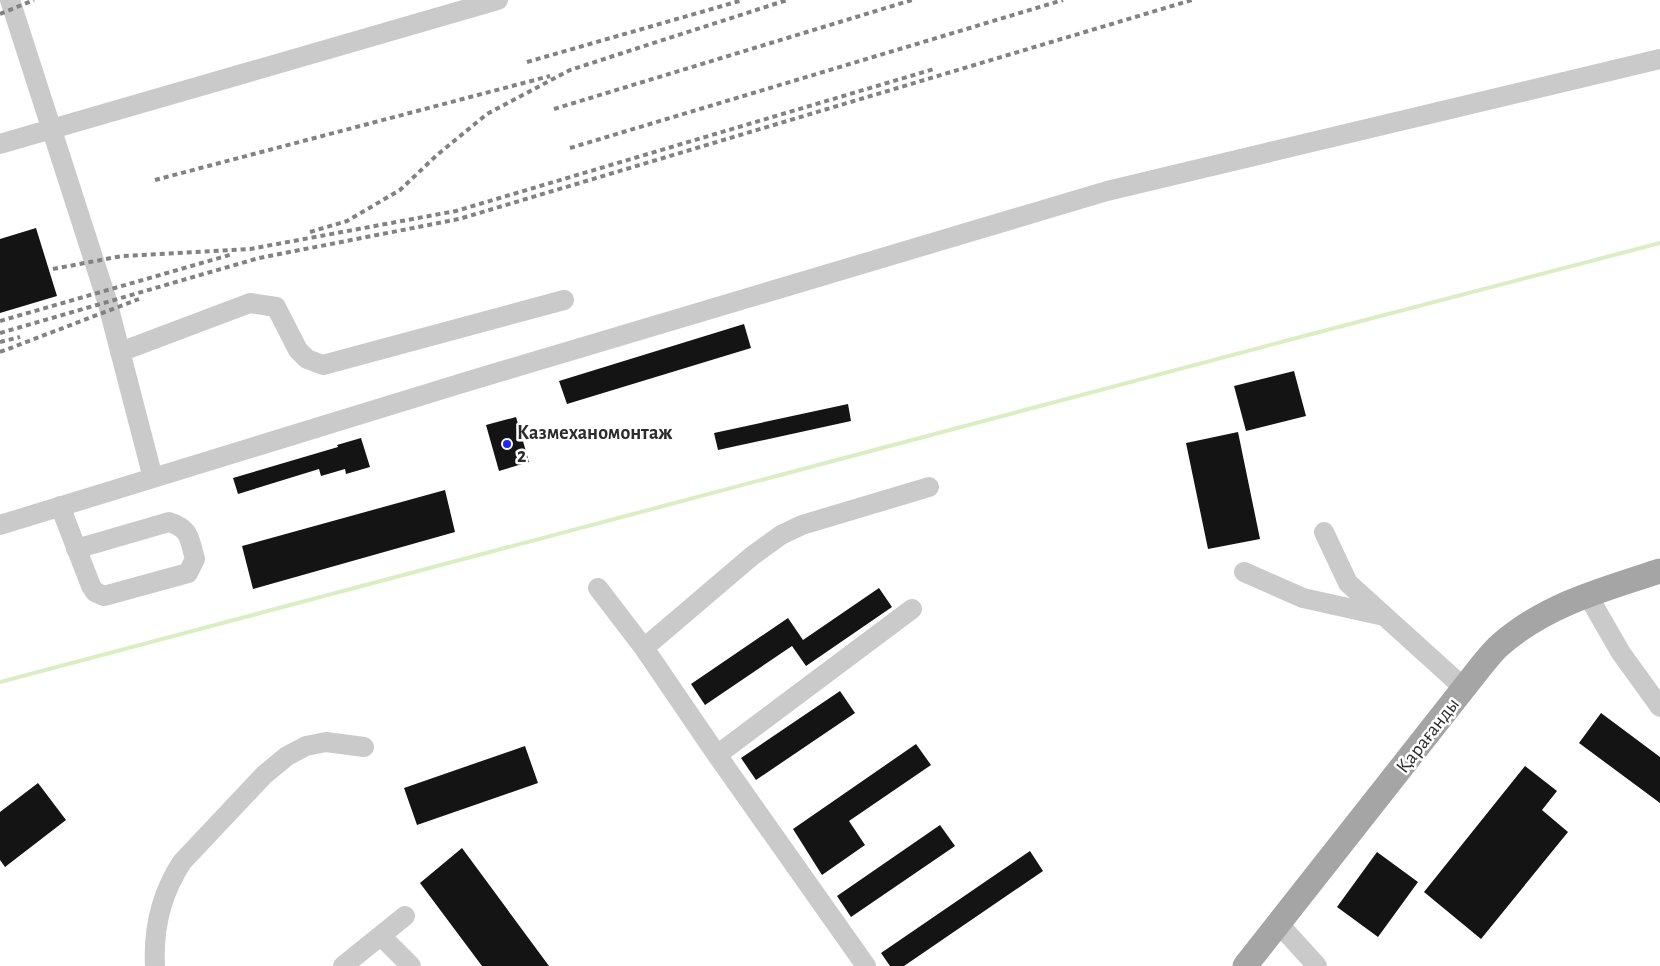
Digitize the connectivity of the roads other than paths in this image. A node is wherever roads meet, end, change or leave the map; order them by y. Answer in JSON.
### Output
{"nodes":[{"id":1,"x":10,"y":0,"type":"edge"},
{"id":2,"x":498,"y":0,"type":"edge"},
{"id":3,"x":1660,"y":59,"type":"edge"},
{"id":4,"x":51,"y":129,"type":"junction"},
{"id":5,"x":0,"y":144,"type":"edge"},
{"id":6,"x":564,"y":300,"type":"dead end"},
{"id":7,"x":120,"y":352,"type":"junction"},
{"id":8,"x":153,"y":478,"type":"junction"},
{"id":9,"x":929,"y":487,"type":"dead end"},
{"id":10,"x":60,"y":506,"type":"junction"},
{"id":11,"x":0,"y":525,"type":"edge"},
{"id":12,"x":1324,"y":532,"type":"dead end"},
{"id":13,"x":76,"y":549,"type":"junction"},
{"id":14,"x":1244,"y":572,"type":"dead end"},
{"id":15,"x":1660,"y":572,"type":"edge"},
{"id":16,"x":598,"y":588,"type":"dead end"},
{"id":17,"x":1587,"y":594,"type":"junction"},
{"id":18,"x":912,"y":609,"type":"dead end"},
{"id":19,"x":1386,"y":617,"type":"junction"},
{"id":20,"x":644,"y":648,"type":"junction"},
{"id":21,"x":1464,"y":688,"type":"junction"},
{"id":22,"x":1660,"y":707,"type":"edge"},
{"id":23,"x":364,"y":747,"type":"dead end"},
{"id":24,"x":717,"y":755,"type":"junction"},
{"id":25,"x":405,"y":916,"type":"dead end"},
{"id":26,"x":1278,"y":923,"type":"junction"},
{"id":27,"x":381,"y":936,"type":"junction"},
{"id":28,"x":155,"y":966,"type":"edge"},
{"id":29,"x":343,"y":966,"type":"edge"},
{"id":30,"x":411,"y":966,"type":"edge"},
{"id":31,"x":866,"y":966,"type":"edge"},
{"id":32,"x":1245,"y":966,"type":"edge"},
{"id":33,"x":1317,"y":966,"type":"edge"}],
"edges":[{"from":1,"to":4,"type":"street"},
{"from":2,"to":4,"type":"street"},
{"from":3,"to":8,"type":"street"},
{"from":4,"to":5,"type":"street"},
{"from":4,"to":7,"type":"street"},
{"from":6,"to":7,"type":"street"},
{"from":7,"to":8,"type":"street"},
{"from":8,"to":10,"type":"street"},
{"from":9,"to":20,"type":"street"},
{"from":10,"to":11,"type":"street"},
{"from":10,"to":13,"type":"street"},
{"from":12,"to":19,"type":"street"},
{"from":13,"to":13,"type":"street"},
{"from":14,"to":19,"type":"street"},
{"from":15,"to":17,"type":"main road","name":"Қарағанды"},
{"from":16,"to":20,"type":"street"},
{"from":17,"to":21,"type":"main road","name":"Қарағанды"},
{"from":17,"to":22,"type":"street"},
{"from":18,"to":24,"type":"street"},
{"from":19,"to":21,"type":"street"},
{"from":20,"to":24,"type":"street"},
{"from":21,"to":26,"type":"main road","name":"Қарағанды"},
{"from":23,"to":28,"type":"street"},
{"from":24,"to":31,"type":"street"},
{"from":25,"to":27,"type":"street"},
{"from":26,"to":32,"type":"main road","name":"Қарағанды"},
{"from":26,"to":33,"type":"street"},
{"from":27,"to":29,"type":"street"},
{"from":27,"to":30,"type":"street"}]}
